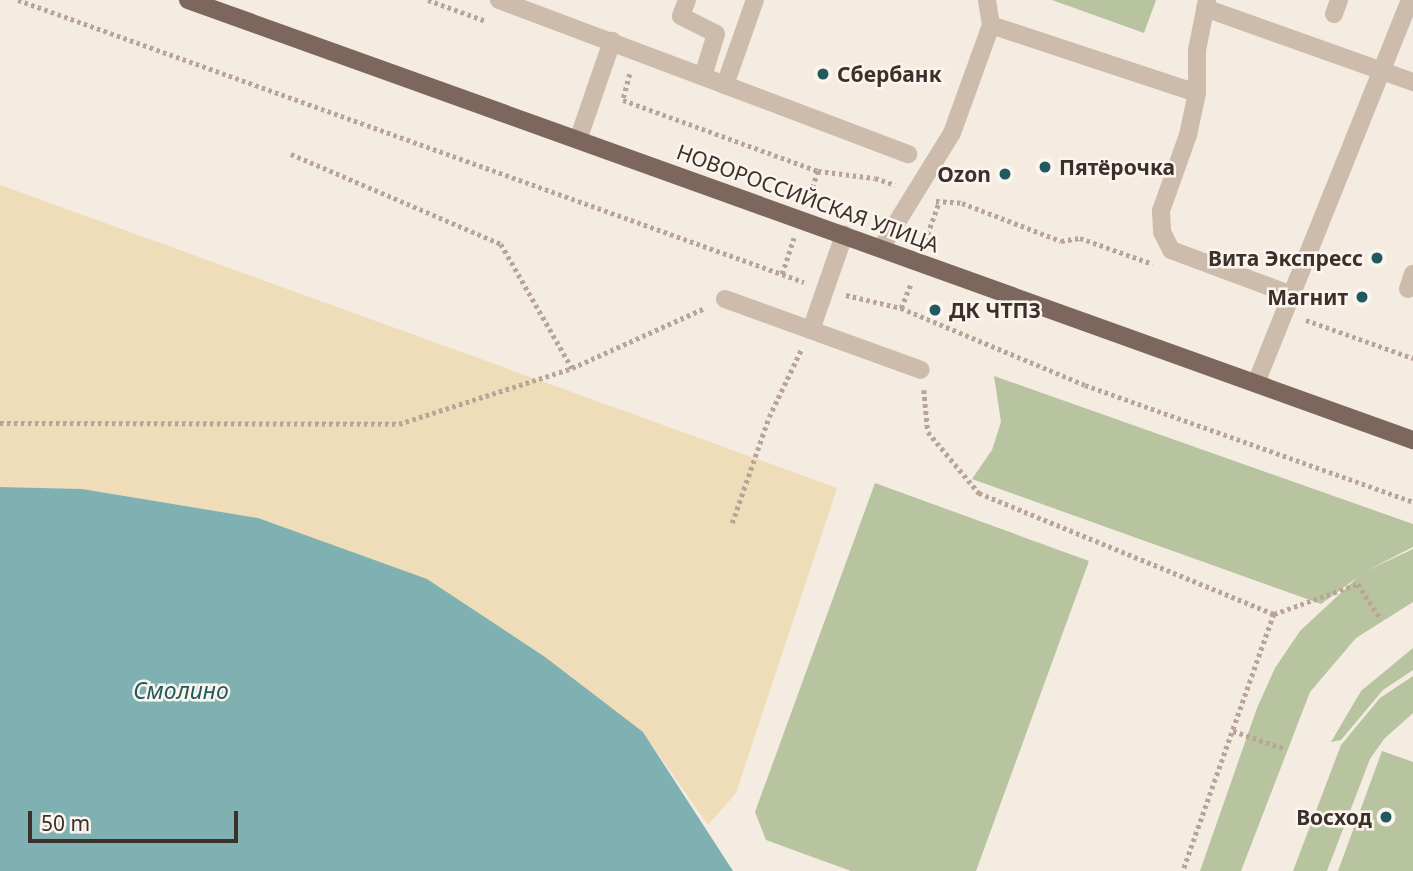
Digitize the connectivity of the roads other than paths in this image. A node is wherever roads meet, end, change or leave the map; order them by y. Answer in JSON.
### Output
{"nodes":[{"id":1,"x":188,"y":0,"type":"edge"},
{"id":2,"x":499,"y":0,"type":"edge"},
{"id":3,"x":687,"y":0,"type":"edge"},
{"id":4,"x":755,"y":0,"type":"edge"},
{"id":5,"x":987,"y":0,"type":"edge"},
{"id":6,"x":1410,"y":0,"type":"edge"},
{"id":7,"x":1206,"y":4,"type":"edge"},
{"id":8,"x":991,"y":25,"type":"junction"},
{"id":9,"x":612,"y":41,"type":"junction"},
{"id":10,"x":1383,"y":71,"type":"junction"},
{"id":11,"x":703,"y":76,"type":"junction"},
{"id":12,"x":1413,"y":82,"type":"edge"},
{"id":13,"x":725,"y":85,"type":"junction"},
{"id":14,"x":1197,"y":93,"type":"junction"},
{"id":15,"x":578,"y":140,"type":"junction"},
{"id":16,"x":908,"y":154,"type":"dead end"},
{"id":17,"x":845,"y":235,"type":"junction"},
{"id":18,"x":881,"y":248,"type":"junction"},
{"id":19,"x":1292,"y":295,"type":"junction"},
{"id":20,"x":725,"y":299,"type":"road end"},
{"id":21,"x":811,"y":330,"type":"junction"},
{"id":22,"x":922,"y":370,"type":"road end"},
{"id":23,"x":1256,"y":383,"type":"junction"},
{"id":24,"x":1413,"y":440,"type":"edge"}],
"edges":[{"from":1,"to":15,"type":"main road","name":"НОВОРОССИЙСКАЯ УЛИЦА"},
{"from":2,"to":9,"type":"street"},
{"from":3,"to":11,"type":"street"},
{"from":4,"to":13,"type":"street"},
{"from":5,"to":8,"type":"street"},
{"from":6,"to":10,"type":"street"},
{"from":7,"to":10,"type":"street"},
{"from":7,"to":14,"type":"street"},
{"from":8,"to":14,"type":"street"},
{"from":8,"to":18,"type":"street"},
{"from":9,"to":11,"type":"street"},
{"from":9,"to":15,"type":"street"},
{"from":10,"to":12,"type":"street"},
{"from":10,"to":19,"type":"street"},
{"from":11,"to":13,"type":"street"},
{"from":13,"to":16,"type":"street"},
{"from":14,"to":19,"type":"street"},
{"from":15,"to":17,"type":"main road","name":"НОВОРОССИЙСКАЯ УЛИЦА"},
{"from":17,"to":18,"type":"main road","name":"НОВОРОССИЙСКАЯ УЛИЦА"},
{"from":17,"to":21,"type":"street"},
{"from":18,"to":23,"type":"main road","name":"НОВОРОССИЙСКАЯ УЛИЦА"},
{"from":19,"to":23,"type":"street"},
{"from":20,"to":21,"type":"street"},
{"from":21,"to":22,"type":"street"},
{"from":23,"to":24,"type":"main road","name":"НОВОРОССИЙСКАЯ УЛИЦА"}]}
